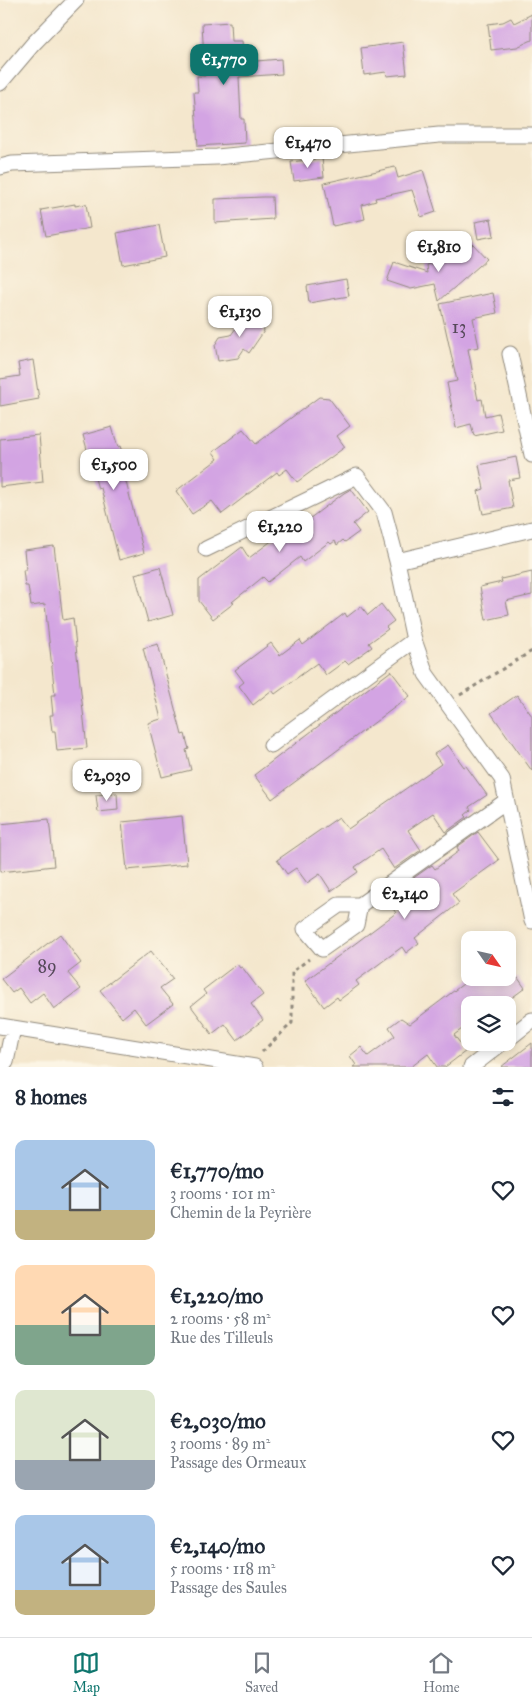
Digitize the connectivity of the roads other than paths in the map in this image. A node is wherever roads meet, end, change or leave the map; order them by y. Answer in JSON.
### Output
{"nodes":[{"id":1,"x":76,"y":0,"type":"edge"},
{"id":2,"x":0,"y":83,"type":"edge"},
{"id":3,"x":532,"y":135,"type":"edge"},
{"id":4,"x":0,"y":167,"type":"edge"},
{"id":5,"x":510,"y":354,"type":"dead end"},
{"id":6,"x":532,"y":454,"type":"edge"},
{"id":7,"x":532,"y":529,"type":"edge"},
{"id":8,"x":206,"y":549,"type":"dead end"},
{"id":9,"x":397,"y":561,"type":"junction"},
{"id":10,"x":414,"y":640,"type":"junction"},
{"id":11,"x":271,"y":745,"type":"dead end"},
{"id":12,"x":506,"y":801,"type":"junction"},
{"id":13,"x":360,"y":905,"type":"junction"},
{"id":14,"x":532,"y":921,"type":"edge"},
{"id":15,"x":532,"y":1020,"type":"edge"},
{"id":16,"x":6,"y":1027,"type":"edge"},
{"id":17,"x":516,"y":1033,"type":"edge"},
{"id":18,"x":491,"y":1051,"type":"edge"},
{"id":19,"x":0,"y":1066,"type":"edge"},
{"id":20,"x":251,"y":1066,"type":"edge"},
{"id":21,"x":471,"y":1067,"type":"edge"}],
"edges":[{"from":1,"to":2,"type":"street"},
{"from":3,"to":4,"type":"street"},
{"from":5,"to":6,"type":"street"},
{"from":7,"to":9,"type":"street"},
{"from":8,"to":9,"type":"street"},
{"from":9,"to":10,"type":"street"},
{"from":10,"to":11,"type":"street"},
{"from":10,"to":12,"type":"street"},
{"from":12,"to":13,"type":"street"},
{"from":12,"to":14,"type":"street"},
{"from":13,"to":13,"type":"street"},
{"from":15,"to":17,"type":"street"},
{"from":16,"to":19,"type":"street"},
{"from":16,"to":20,"type":"street"},
{"from":18,"to":21,"type":"street"}]}
